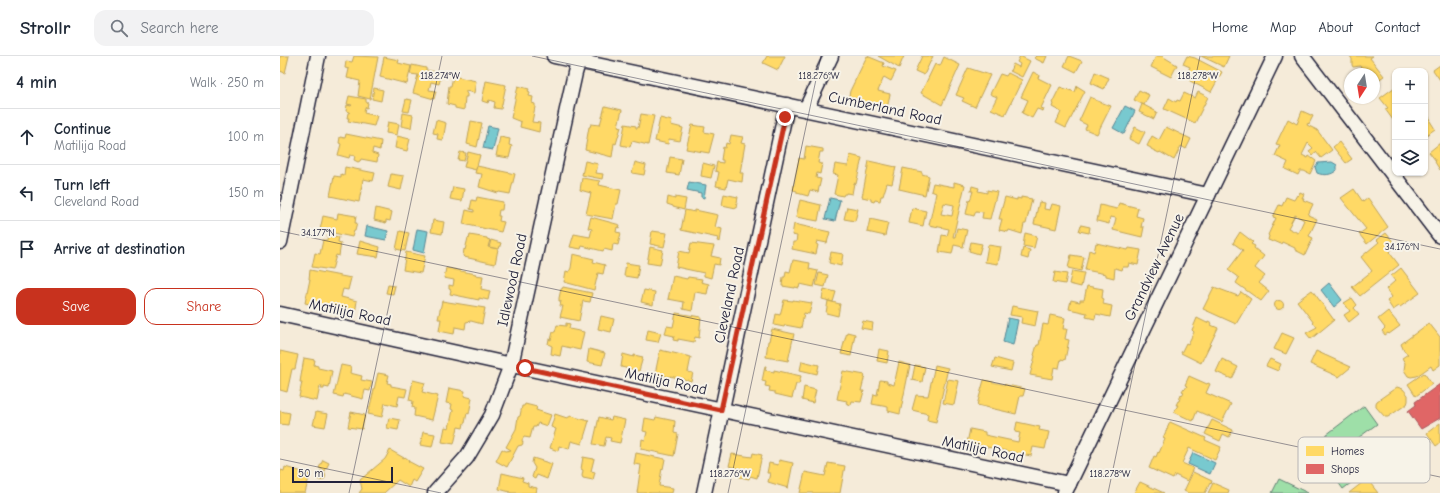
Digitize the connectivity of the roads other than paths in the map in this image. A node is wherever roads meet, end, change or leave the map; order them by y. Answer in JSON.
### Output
{"nodes":[{"id":1,"x":318,"y":56,"type":"edge"},
{"id":2,"x":554,"y":56,"type":"edge"},
{"id":3,"x":831,"y":56,"type":"edge"},
{"id":4,"x":1275,"y":56,"type":"edge"},
{"id":5,"x":1302,"y":56,"type":"edge"},
{"id":6,"x":579,"y":58,"type":"edge"},
{"id":7,"x":787,"y":105,"type":"junction"},
{"id":8,"x":806,"y":109,"type":"junction"},
{"id":9,"x":1208,"y":195,"type":"junction"},
{"id":10,"x":1440,"y":236,"type":"edge"},
{"id":11,"x":280,"y":242,"type":"edge"},
{"id":12,"x":280,"y":314,"type":"edge"},
{"id":13,"x":511,"y":365,"type":"junction"},
{"id":14,"x":721,"y":410,"type":"junction"},
{"id":15,"x":1067,"y":489,"type":"edge"},
{"id":16,"x":434,"y":493,"type":"edge"},
{"id":17,"x":704,"y":493,"type":"edge"}],
"edges":[{"from":1,"to":11,"type":"street"},
{"from":2,"to":6,"type":"street","name":"Cumberland Road"},
{"from":3,"to":8,"type":"street"},
{"from":4,"to":9,"type":"street","name":"Grandview Avenue"},
{"from":5,"to":10,"type":"street"},
{"from":6,"to":7,"type":"street","name":"Cumberland Road"},
{"from":6,"to":13,"type":"street","name":"Idlewood Road"},
{"from":7,"to":8,"type":"street","name":"Cumberland Road"},
{"from":7,"to":14,"type":"street","name":"Cleveland Road"},
{"from":8,"to":9,"type":"street","name":"Cumberland Road"},
{"from":9,"to":15,"type":"street","name":"Grandview Avenue"},
{"from":12,"to":13,"type":"street","name":"Matilija Road"},
{"from":13,"to":14,"type":"street","name":"Matilija Road"},
{"from":13,"to":16,"type":"street","name":"Idlewood Road"},
{"from":14,"to":15,"type":"street","name":"Matilija Road"},
{"from":14,"to":17,"type":"street","name":"Cleveland Road"}]}
